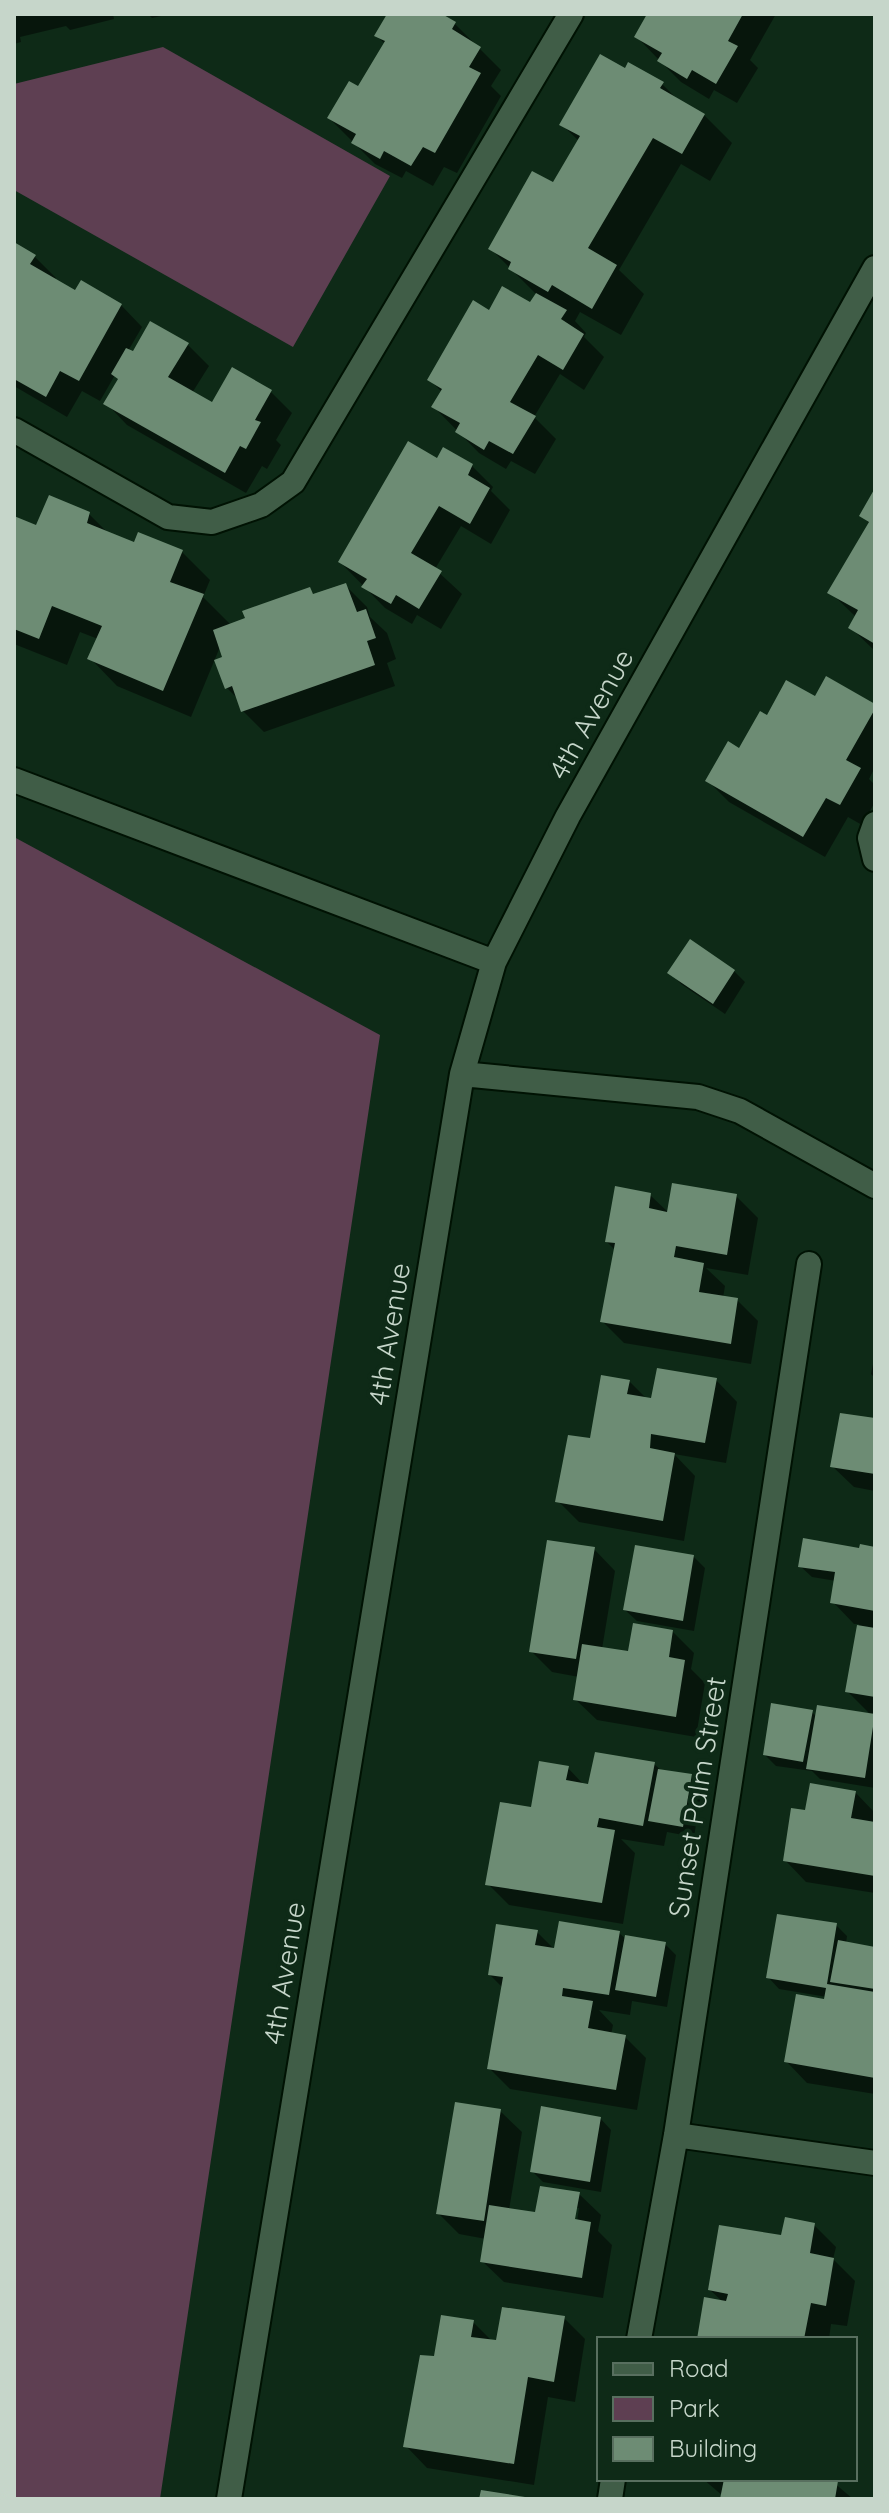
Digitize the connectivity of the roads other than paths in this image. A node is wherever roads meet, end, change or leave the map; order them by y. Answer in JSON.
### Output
{"nodes":[{"id":1,"x":571,"y":14,"type":"edge"},
{"id":2,"x":875,"y":268,"type":"edge"},
{"id":3,"x":14,"y":430,"type":"edge"},
{"id":4,"x":14,"y":780,"type":"edge"},
{"id":5,"x":875,"y":824,"type":"edge"},
{"id":6,"x":875,"y":859,"type":"edge"},
{"id":7,"x":494,"y":962,"type":"junction"},
{"id":8,"x":462,"y":1074,"type":"junction"},
{"id":9,"x":875,"y":1186,"type":"edge"},
{"id":10,"x":809,"y":1264,"type":"dead end"},
{"id":11,"x":676,"y":2135,"type":"junction"},
{"id":12,"x":875,"y":2163,"type":"edge"},
{"id":13,"x":639,"y":2337,"type":"edge"},
{"id":14,"x":229,"y":2499,"type":"edge"}],
"edges":[{"from":1,"to":3,"type":"street"},
{"from":2,"to":7,"type":"street","name":"4th Avenue"},
{"from":4,"to":7,"type":"street"},
{"from":5,"to":6,"type":"street"},
{"from":7,"to":8,"type":"street","name":"4th Avenue"},
{"from":8,"to":9,"type":"street"},
{"from":8,"to":14,"type":"street","name":"4th Avenue"},
{"from":10,"to":11,"type":"street","name":"Sunset Palm Street"},
{"from":11,"to":12,"type":"street"},
{"from":11,"to":13,"type":"street","name":"Sunset Palm Street"}]}
